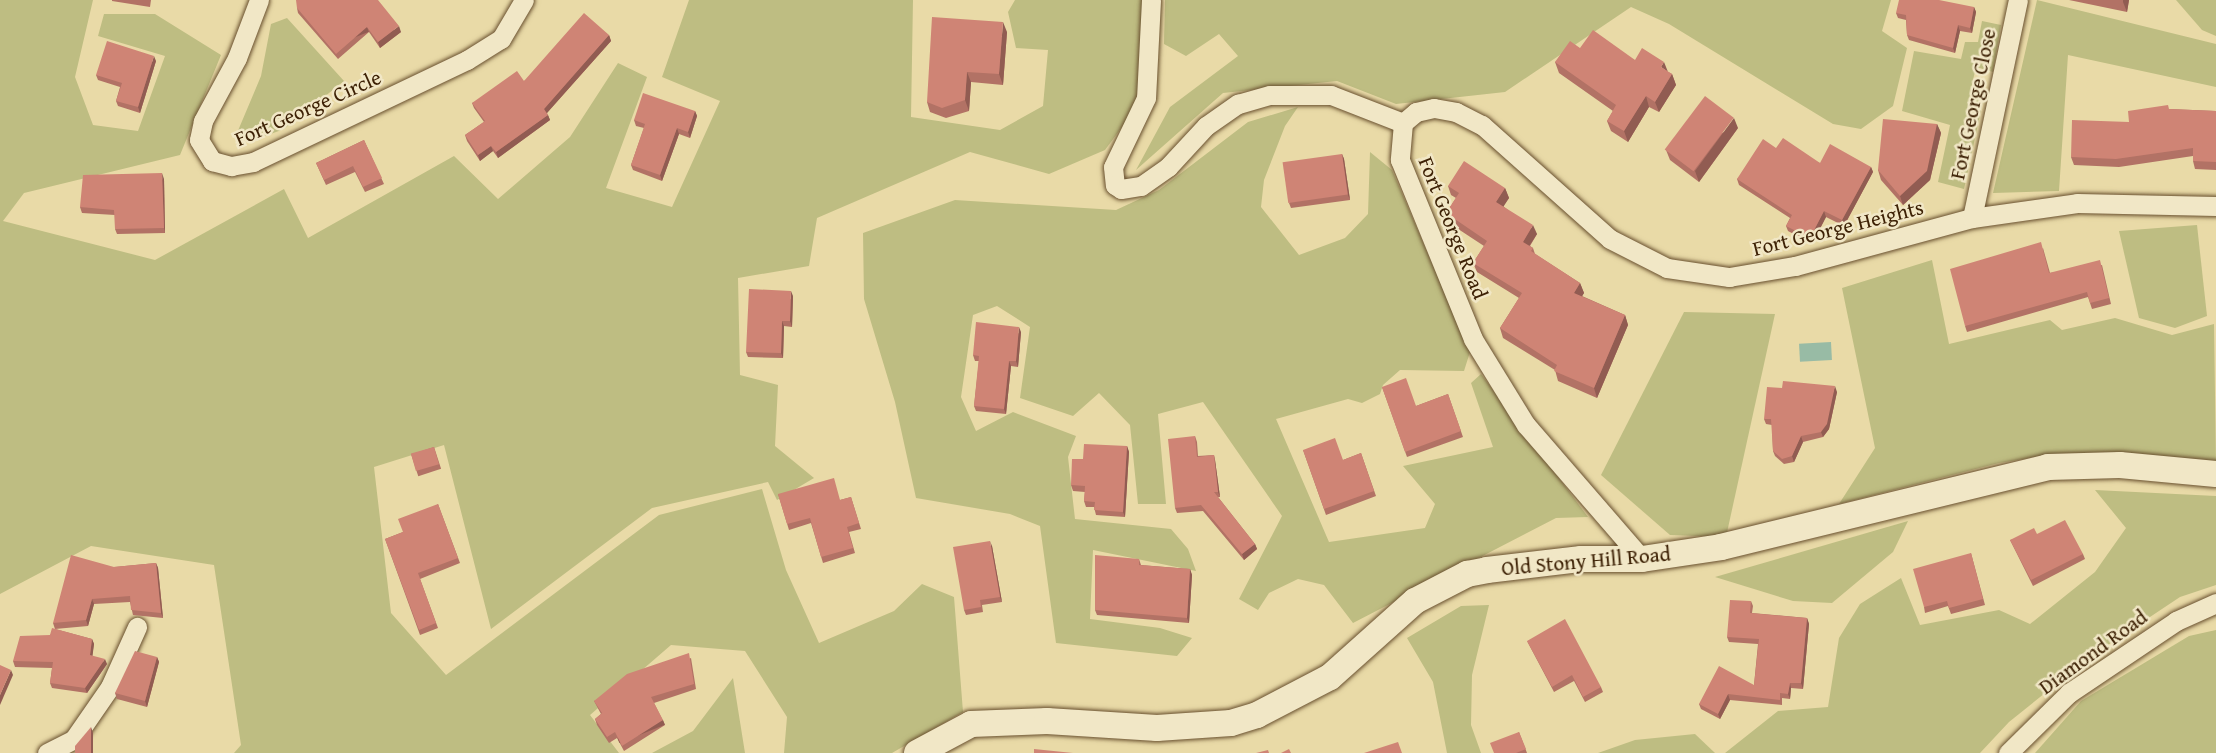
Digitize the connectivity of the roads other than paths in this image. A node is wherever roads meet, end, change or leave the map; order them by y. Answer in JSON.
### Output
{"nodes":[{"id":1,"x":259,"y":0,"type":"edge"},
{"id":2,"x":524,"y":0,"type":"edge"},
{"id":3,"x":1151,"y":0,"type":"edge"},
{"id":4,"x":2018,"y":0,"type":"edge"},
{"id":5,"x":1403,"y":123,"type":"junction"},
{"id":6,"x":2216,"y":205,"type":"edge"},
{"id":7,"x":1972,"y":218,"type":"junction"},
{"id":8,"x":2216,"y":474,"type":"edge"},
{"id":9,"x":1642,"y":559,"type":"junction"},
{"id":10,"x":2216,"y":603,"type":"edge"},
{"id":11,"x":137,"y":627,"type":"dead end"},
{"id":12,"x":47,"y":753,"type":"edge"},
{"id":13,"x":917,"y":753,"type":"edge"},
{"id":14,"x":2008,"y":753,"type":"edge"}],
"edges":[{"from":1,"to":2,"type":"street","name":"Fort George Circle"},
{"from":3,"to":5,"type":"street"},
{"from":4,"to":7,"type":"street","name":"Fort George Close"},
{"from":5,"to":7,"type":"street","name":"Fort George Heights"},
{"from":5,"to":9,"type":"street","name":"Fort George Road"},
{"from":6,"to":7,"type":"street","name":"Fort George Heights"},
{"from":8,"to":9,"type":"street","name":"Old Stony Hill Road"},
{"from":9,"to":13,"type":"street","name":"Old Stony Hill Road"},
{"from":10,"to":14,"type":"street","name":"Diamond Road"},
{"from":11,"to":12,"type":"street"}]}
